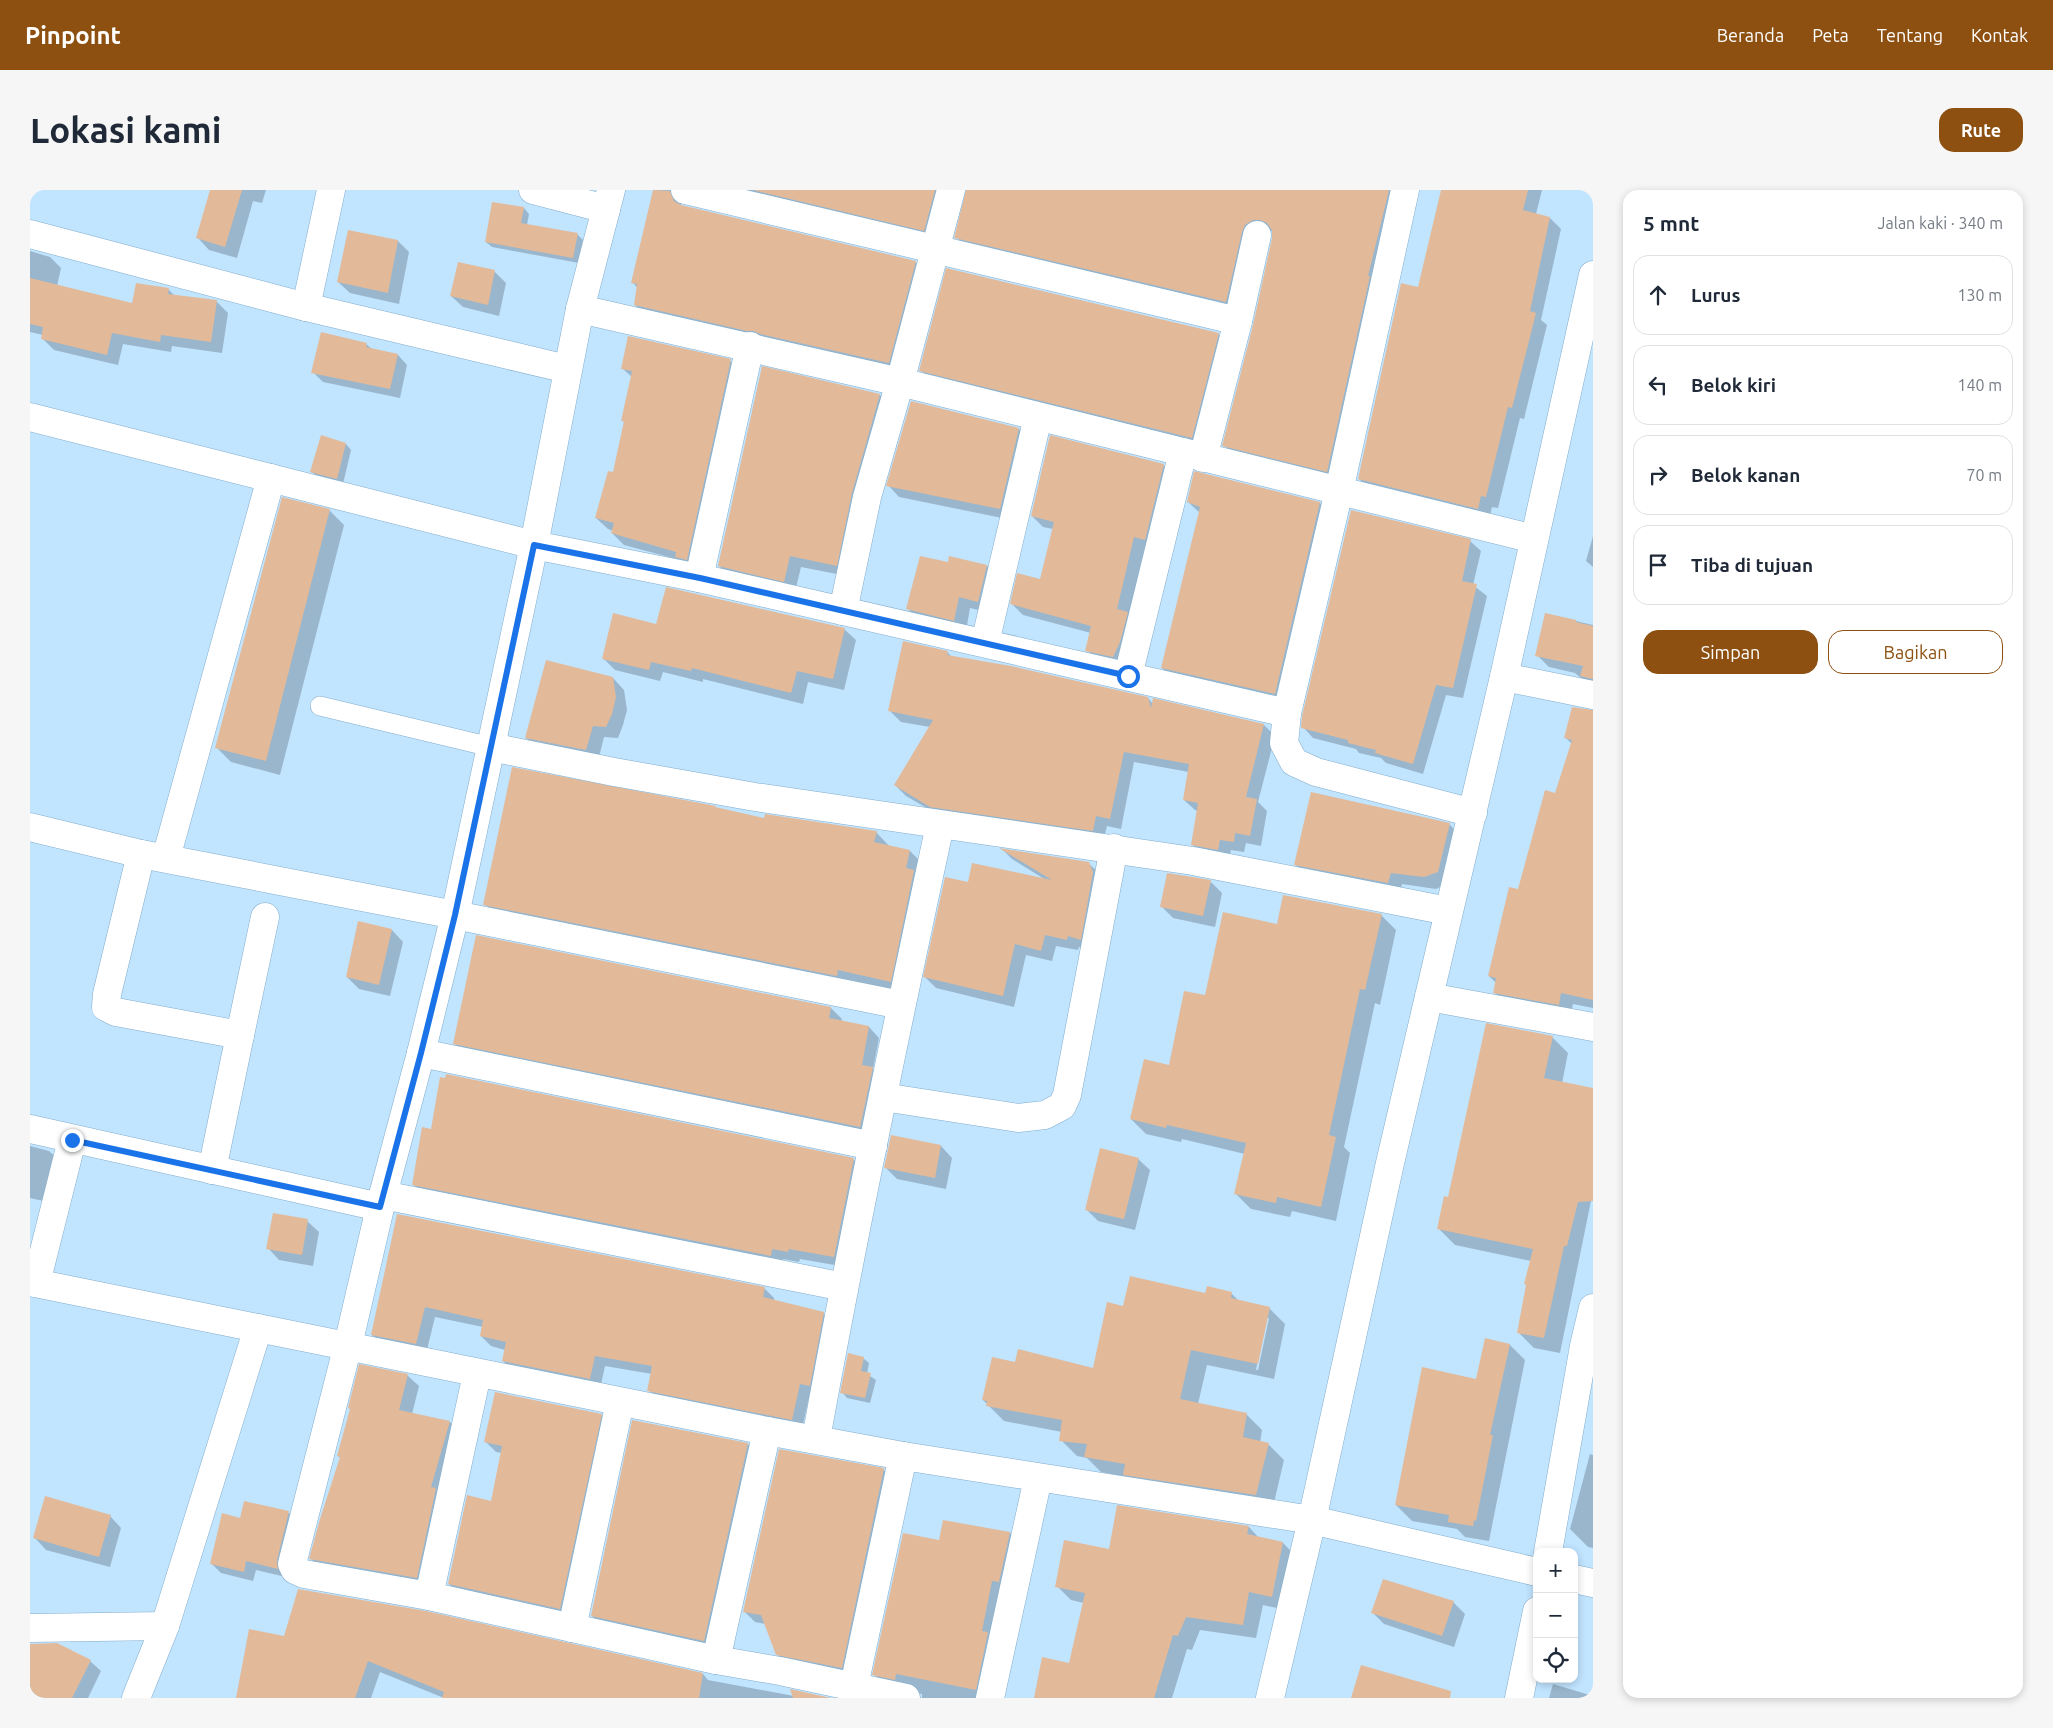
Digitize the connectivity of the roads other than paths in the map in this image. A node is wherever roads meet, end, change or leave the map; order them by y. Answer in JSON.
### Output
{"nodes":[{"id":1,"x":331,"y":190,"type":"edge"},
{"id":2,"x":533,"y":190,"type":"edge"},
{"id":3,"x":685,"y":190,"type":"edge"},
{"id":4,"x":951,"y":190,"type":"edge"},
{"id":5,"x":1405,"y":190,"type":"edge"},
{"id":6,"x":608,"y":199,"type":"edge"},
{"id":7,"x":30,"y":234,"type":"edge"},
{"id":8,"x":1257,"y":235,"type":"dead end"},
{"id":9,"x":936,"y":248,"type":"junction"},
{"id":10,"x":1593,"y":276,"type":"edge"},
{"id":11,"x":306,"y":307,"type":"junction"},
{"id":12,"x":580,"y":309,"type":"junction"},
{"id":13,"x":1238,"y":321,"type":"junction"},
{"id":14,"x":750,"y":346,"type":"junction"},
{"id":15,"x":567,"y":369,"type":"junction"},
{"id":16,"x":900,"y":382,"type":"junction"},
{"id":17,"x":30,"y":417,"type":"edge"},
{"id":18,"x":1038,"y":417,"type":"junction"},
{"id":19,"x":1193,"y":455,"type":"junction"},
{"id":20,"x":271,"y":478,"type":"junction"},
{"id":21,"x":1339,"y":491,"type":"junction"},
{"id":22,"x":1534,"y":539,"type":"junction"},
{"id":23,"x":534,"y":545,"type":"junction"},
{"id":24,"x":700,"y":578,"type":"junction"},
{"id":25,"x":843,"y":611,"type":"junction"},
{"id":26,"x":985,"y":643,"type":"junction"},
{"id":27,"x":1128,"y":676,"type":"junction"},
{"id":28,"x":1504,"y":677,"type":"junction"},
{"id":29,"x":1593,"y":695,"type":"edge"},
{"id":30,"x":320,"y":706,"type":"dead end"},
{"id":31,"x":1287,"y":713,"type":"junction"},
{"id":32,"x":491,"y":747,"type":"junction"},
{"id":33,"x":1473,"y":813,"type":"junction"},
{"id":34,"x":940,"y":825,"type":"junction"},
{"id":35,"x":30,"y":827,"type":"edge"},
{"id":36,"x":1114,"y":848,"type":"junction"},
{"id":37,"x":154,"y":856,"type":"junction"},
{"id":38,"x":1448,"y":911,"type":"junction"},
{"id":39,"x":455,"y":915,"type":"junction"},
{"id":40,"x":265,"y":917,"type":"dead end"},
{"id":41,"x":1428,"y":997,"type":"junction"},
{"id":42,"x":901,"y":1005,"type":"junction"},
{"id":43,"x":1593,"y":1027,"type":"edge"},
{"id":44,"x":240,"y":1034,"type":"junction"},
{"id":45,"x":421,"y":1053,"type":"junction"},
{"id":46,"x":883,"y":1097,"type":"junction"},
{"id":47,"x":30,"y":1129,"type":"edge"},
{"id":48,"x":72,"y":1140,"type":"junction"},
{"id":49,"x":873,"y":1146,"type":"junction"},
{"id":50,"x":212,"y":1170,"type":"junction"},
{"id":51,"x":381,"y":1201,"type":"junction"},
{"id":52,"x":33,"y":1283,"type":"edge"},
{"id":53,"x":844,"y":1287,"type":"junction"},
{"id":54,"x":1593,"y":1308,"type":"edge"},
{"id":55,"x":258,"y":1328,"type":"junction"},
{"id":56,"x":348,"y":1345,"type":"junction"},
{"id":57,"x":477,"y":1374,"type":"junction"},
{"id":58,"x":620,"y":1402,"type":"junction"},
{"id":59,"x":768,"y":1431,"type":"junction"},
{"id":60,"x":816,"y":1439,"type":"junction"},
{"id":61,"x":903,"y":1456,"type":"junction"},
{"id":62,"x":1038,"y":1478,"type":"junction"},
{"id":63,"x":1312,"y":1520,"type":"junction"},
{"id":64,"x":1549,"y":1548,"type":"edge"},
{"id":65,"x":1533,"y":1571,"type":"edge"},
{"id":66,"x":1578,"y":1580,"type":"edge"},
{"id":67,"x":1593,"y":1583,"type":"edge"},
{"id":68,"x":429,"y":1596,"type":"junction"},
{"id":69,"x":165,"y":1626,"type":"junction"},
{"id":70,"x":30,"y":1628,"type":"edge"},
{"id":71,"x":572,"y":1628,"type":"junction"},
{"id":72,"x":1533,"y":1630,"type":"edge"},
{"id":73,"x":716,"y":1660,"type":"junction"},
{"id":74,"x":854,"y":1686,"type":"junction"},
{"id":75,"x":136,"y":1698,"type":"edge"},
{"id":76,"x":906,"y":1698,"type":"edge"},
{"id":77,"x":990,"y":1698,"type":"edge"},
{"id":78,"x":1270,"y":1698,"type":"edge"},
{"id":79,"x":1519,"y":1698,"type":"edge"}],
"edges":[{"from":1,"to":11,"type":"street"},
{"from":2,"to":6,"type":"street"},
{"from":3,"to":9,"type":"street"},
{"from":4,"to":9,"type":"street"},
{"from":5,"to":21,"type":"street"},
{"from":6,"to":12,"type":"street"},
{"from":7,"to":11,"type":"street"},
{"from":8,"to":13,"type":"street"},
{"from":9,"to":13,"type":"street"},
{"from":9,"to":16,"type":"street"},
{"from":10,"to":22,"type":"street"},
{"from":11,"to":15,"type":"street"},
{"from":12,"to":14,"type":"street"},
{"from":12,"to":15,"type":"street"},
{"from":13,"to":19,"type":"street"},
{"from":14,"to":16,"type":"street"},
{"from":14,"to":24,"type":"street"},
{"from":15,"to":23,"type":"street"},
{"from":16,"to":18,"type":"street"},
{"from":16,"to":25,"type":"street"},
{"from":17,"to":20,"type":"street"},
{"from":18,"to":19,"type":"street"},
{"from":18,"to":26,"type":"street"},
{"from":19,"to":21,"type":"street"},
{"from":19,"to":27,"type":"street"},
{"from":20,"to":23,"type":"street"},
{"from":20,"to":37,"type":"street"},
{"from":21,"to":22,"type":"street"},
{"from":21,"to":31,"type":"street"},
{"from":22,"to":28,"type":"street"},
{"from":23,"to":24,"type":"street"},
{"from":23,"to":32,"type":"street"},
{"from":24,"to":25,"type":"street"},
{"from":25,"to":26,"type":"street"},
{"from":26,"to":27,"type":"street"},
{"from":27,"to":31,"type":"street"},
{"from":28,"to":29,"type":"street"},
{"from":28,"to":33,"type":"street"},
{"from":30,"to":32,"type":"lane"},
{"from":31,"to":33,"type":"street"},
{"from":32,"to":34,"type":"street"},
{"from":32,"to":39,"type":"street"},
{"from":33,"to":38,"type":"street"},
{"from":34,"to":36,"type":"street"},
{"from":34,"to":42,"type":"street"},
{"from":35,"to":37,"type":"street"},
{"from":36,"to":38,"type":"street"},
{"from":36,"to":46,"type":"street"},
{"from":37,"to":39,"type":"street"},
{"from":37,"to":44,"type":"street"},
{"from":38,"to":41,"type":"street"},
{"from":39,"to":42,"type":"street"},
{"from":39,"to":45,"type":"street"},
{"from":40,"to":44,"type":"street"},
{"from":41,"to":43,"type":"street"},
{"from":41,"to":63,"type":"street"},
{"from":42,"to":46,"type":"street"},
{"from":44,"to":50,"type":"street"},
{"from":45,"to":49,"type":"street"},
{"from":45,"to":51,"type":"street"},
{"from":46,"to":49,"type":"street"},
{"from":47,"to":48,"type":"street"},
{"from":48,"to":50,"type":"street"},
{"from":48,"to":52,"type":"street"},
{"from":49,"to":53,"type":"street"},
{"from":50,"to":51,"type":"street"},
{"from":51,"to":53,"type":"street"},
{"from":51,"to":56,"type":"street"},
{"from":52,"to":55,"type":"street"},
{"from":53,"to":60,"type":"street"},
{"from":54,"to":64,"type":"street"},
{"from":55,"to":56,"type":"street"},
{"from":55,"to":69,"type":"street"},
{"from":56,"to":57,"type":"street"},
{"from":56,"to":68,"type":"street"},
{"from":57,"to":58,"type":"street"},
{"from":57,"to":68,"type":"street"},
{"from":58,"to":59,"type":"street"},
{"from":58,"to":71,"type":"street"},
{"from":59,"to":60,"type":"street"},
{"from":59,"to":73,"type":"street"},
{"from":60,"to":61,"type":"street"},
{"from":61,"to":62,"type":"street"},
{"from":61,"to":74,"type":"street"},
{"from":62,"to":63,"type":"street"},
{"from":62,"to":77,"type":"street"},
{"from":63,"to":65,"type":"street"},
{"from":63,"to":78,"type":"street"},
{"from":66,"to":67,"type":"street"},
{"from":68,"to":71,"type":"street"},
{"from":69,"to":70,"type":"street"},
{"from":69,"to":75,"type":"street"},
{"from":71,"to":73,"type":"street"},
{"from":72,"to":79,"type":"street"},
{"from":73,"to":74,"type":"street"},
{"from":74,"to":76,"type":"street"}]}
